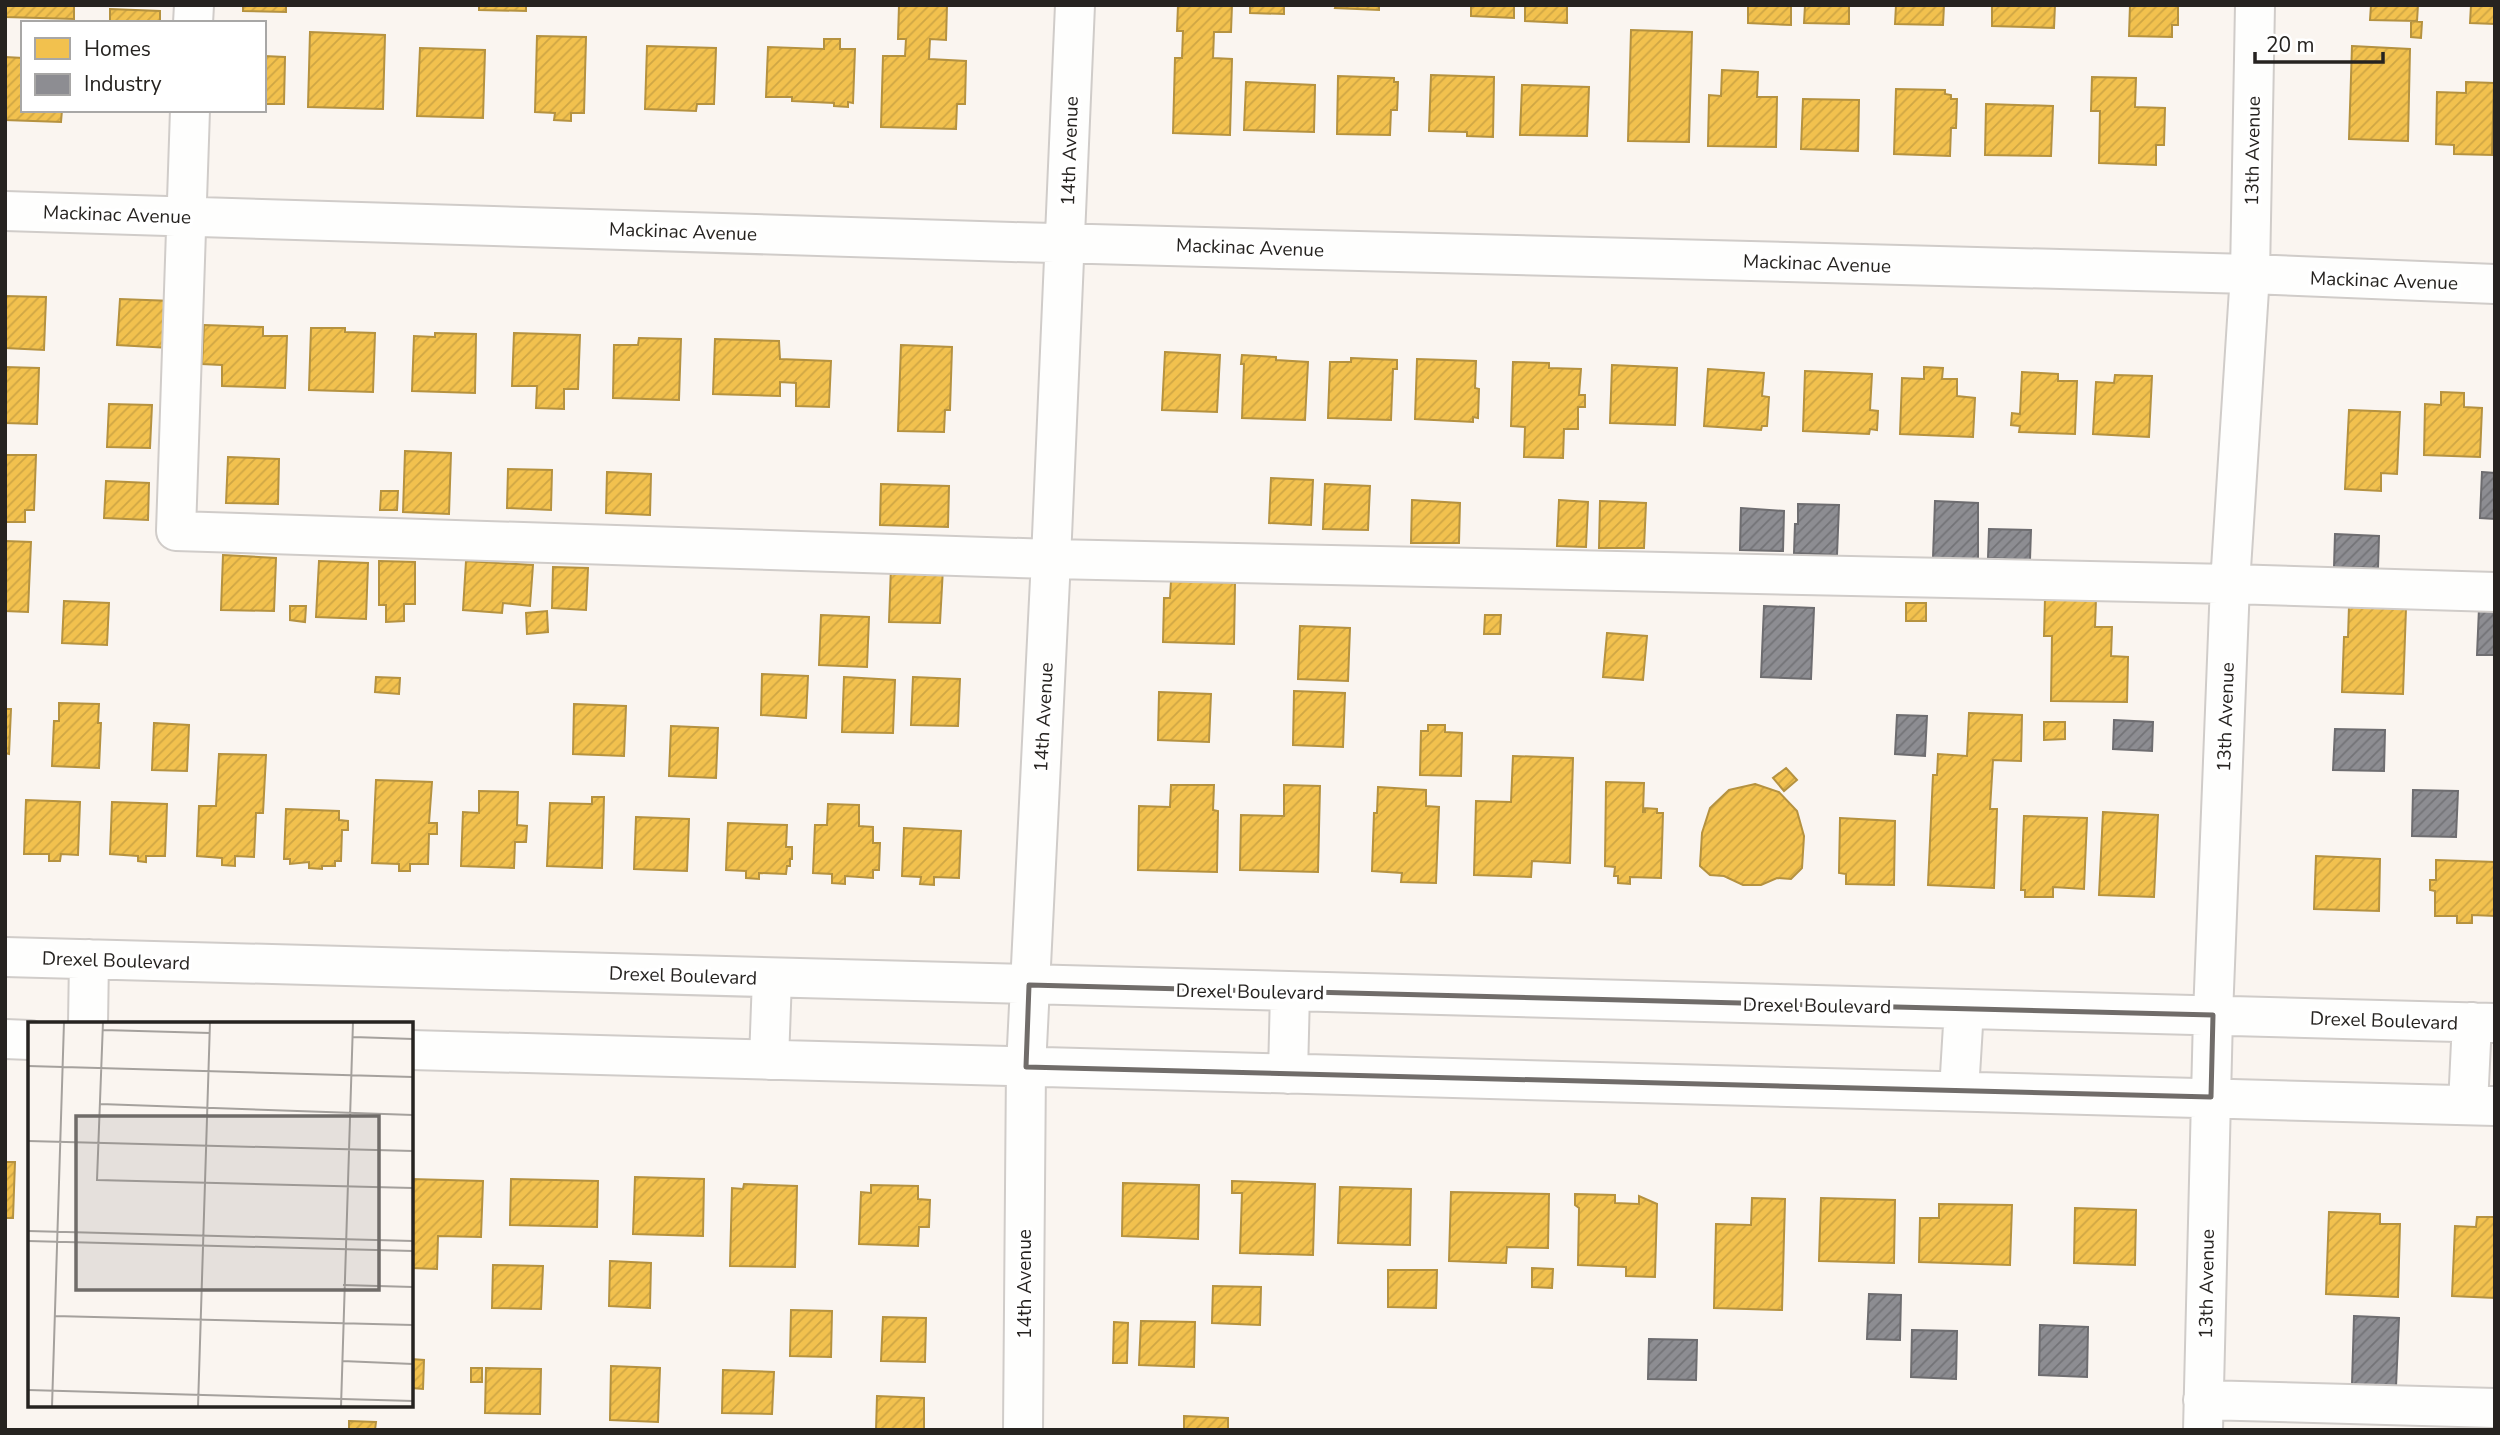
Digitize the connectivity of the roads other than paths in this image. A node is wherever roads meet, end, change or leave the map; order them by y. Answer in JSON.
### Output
{"nodes":[{"id":1,"x":1075,"y":5,"type":"edge"},
{"id":2,"x":2255,"y":5,"type":"edge"},
{"id":3,"x":190,"y":112,"type":"edge"},
{"id":4,"x":5,"y":211,"type":"edge"},
{"id":5,"x":186,"y":216,"type":"junction"},
{"id":6,"x":1065,"y":242,"type":"junction"},
{"id":7,"x":2250,"y":274,"type":"junction"},
{"id":8,"x":2495,"y":284,"type":"edge"},
{"id":9,"x":1051,"y":559,"type":"junction"},
{"id":10,"x":2230,"y":584,"type":"junction"},
{"id":11,"x":2495,"y":592,"type":"edge"},
{"id":12,"x":5,"y":957,"type":"edge"},
{"id":13,"x":89,"y":959,"type":"junction"},
{"id":14,"x":772,"y":978,"type":"junction"},
{"id":15,"x":1029,"y":985,"type":"junction"},
{"id":16,"x":1290,"y":992,"type":"junction"},
{"id":17,"x":1964,"y":1009,"type":"junction"},
{"id":18,"x":2213,"y":1015,"type":"junction"},
{"id":19,"x":88,"y":1022,"type":"edge"},
{"id":20,"x":2483,"y":1022,"type":"edge"},
{"id":21,"x":5,"y":1039,"type":"edge"},
{"id":22,"x":28,"y":1040,"type":"edge"},
{"id":23,"x":413,"y":1050,"type":"edge"},
{"id":24,"x":769,"y":1059,"type":"junction"},
{"id":25,"x":1026,"y":1067,"type":"junction"},
{"id":26,"x":1288,"y":1074,"type":"junction"},
{"id":27,"x":1959,"y":1091,"type":"junction"},
{"id":28,"x":2211,"y":1097,"type":"junction"},
{"id":29,"x":2482,"y":1105,"type":"edge"},
{"id":30,"x":2495,"y":1408,"type":"edge"},
{"id":31,"x":2203,"y":1415,"type":"edge"},
{"id":32,"x":1023,"y":1430,"type":"edge"}],
"edges":[{"from":1,"to":6,"type":"street","name":"14th Avenue"},
{"from":2,"to":7,"type":"street","name":"13th Avenue"},
{"from":3,"to":5,"type":"street"},
{"from":4,"to":5,"type":"street","name":"Mackinac Avenue"},
{"from":5,"to":6,"type":"street","name":"Mackinac Avenue"},
{"from":5,"to":9,"type":"street"},
{"from":6,"to":7,"type":"street","name":"Mackinac Avenue"},
{"from":6,"to":9,"type":"street","name":"14th Avenue"},
{"from":7,"to":8,"type":"street","name":"Mackinac Avenue"},
{"from":7,"to":10,"type":"street","name":"13th Avenue"},
{"from":9,"to":10,"type":"street"},
{"from":9,"to":15,"type":"street","name":"14th Avenue"},
{"from":10,"to":11,"type":"street"},
{"from":10,"to":18,"type":"street","name":"13th Avenue"},
{"from":12,"to":13,"type":"street","name":"Drexel Boulevard"},
{"from":13,"to":14,"type":"street","name":"Drexel Boulevard"},
{"from":13,"to":19,"type":"street"},
{"from":14,"to":15,"type":"street","name":"Drexel Boulevard"},
{"from":14,"to":24,"type":"street"},
{"from":15,"to":16,"type":"street","name":"Drexel Boulevard"},
{"from":15,"to":25,"type":"street","name":"14th Avenue"},
{"from":16,"to":17,"type":"street","name":"Drexel Boulevard"},
{"from":16,"to":26,"type":"street"},
{"from":17,"to":18,"type":"street","name":"Drexel Boulevard"},
{"from":17,"to":27,"type":"street"},
{"from":18,"to":20,"type":"street","name":"Drexel Boulevard"},
{"from":18,"to":28,"type":"street","name":"13th Avenue"},
{"from":20,"to":29,"type":"street"},
{"from":21,"to":22,"type":"street"},
{"from":23,"to":24,"type":"street"},
{"from":24,"to":25,"type":"street"},
{"from":25,"to":26,"type":"street"},
{"from":25,"to":32,"type":"street","name":"14th Avenue"},
{"from":26,"to":27,"type":"street"},
{"from":27,"to":28,"type":"street"},
{"from":28,"to":29,"type":"street"},
{"from":28,"to":31,"type":"street","name":"13th Avenue"},
{"from":30,"to":31,"type":"street"}]}
